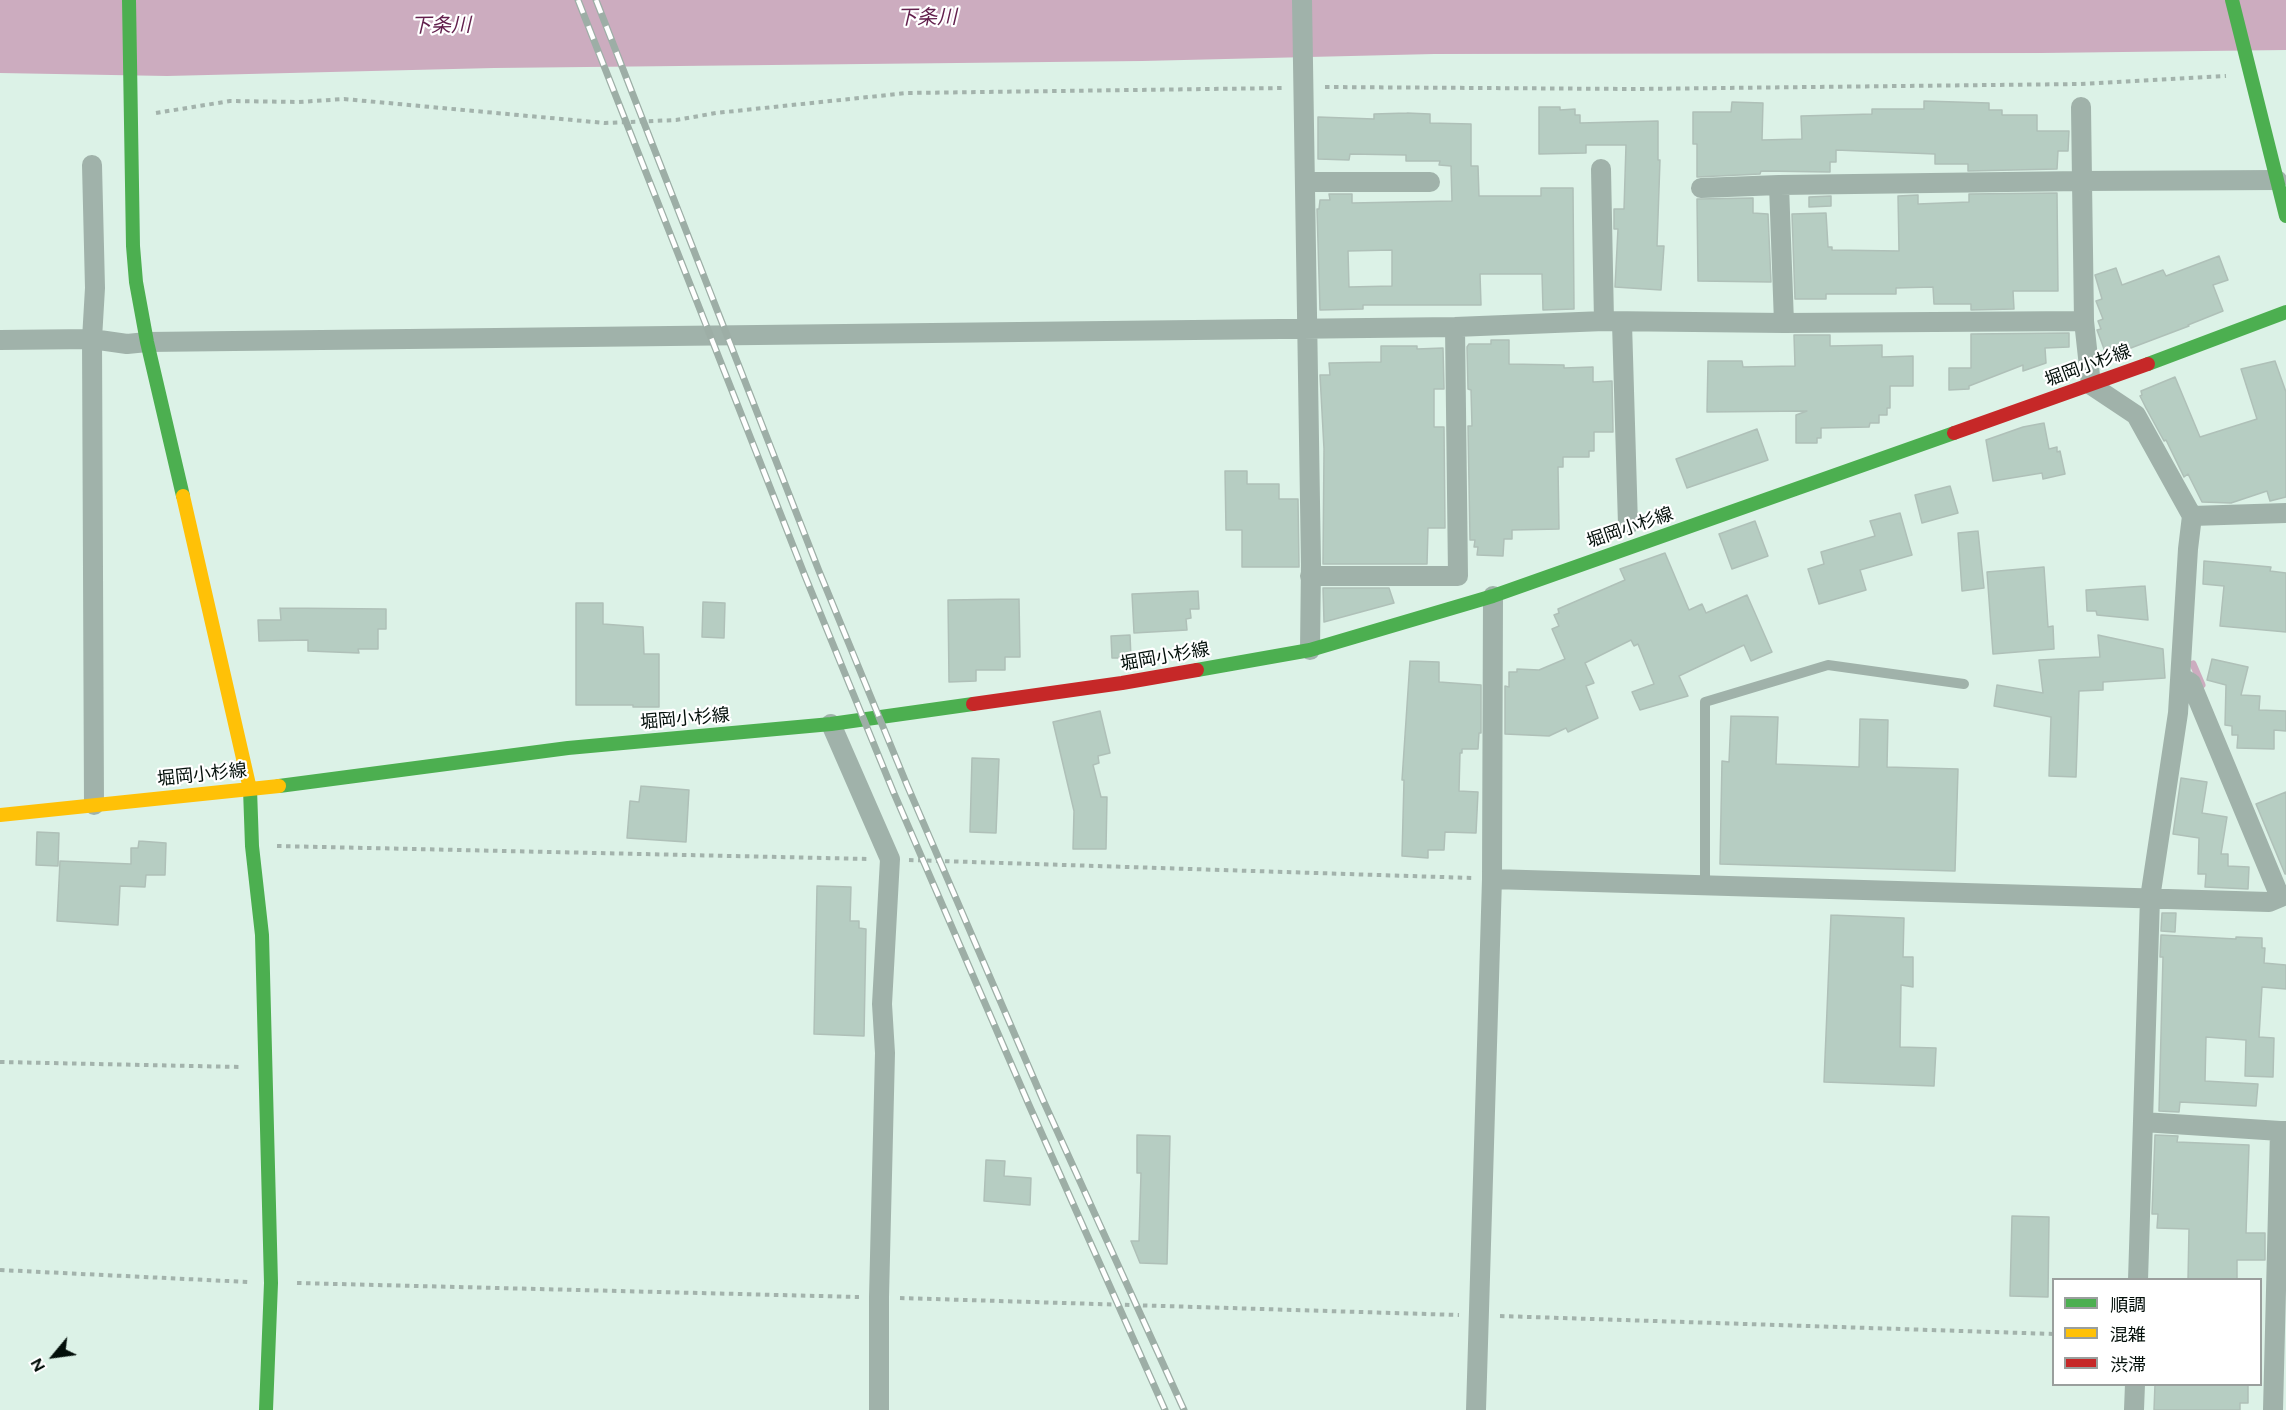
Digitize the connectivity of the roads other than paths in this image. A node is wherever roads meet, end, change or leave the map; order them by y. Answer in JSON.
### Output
{"nodes":[{"id":1,"x":129,"y":0,"type":"edge"},
{"id":2,"x":1302,"y":0,"type":"edge"},
{"id":3,"x":2232,"y":0,"type":"edge"},
{"id":4,"x":2081,"y":106,"type":"dead end"},
{"id":5,"x":92,"y":165,"type":"dead end"},
{"id":6,"x":1601,"y":169,"type":"dead end"},
{"id":7,"x":2277,"y":180,"type":"junction"},
{"id":8,"x":2082,"y":181,"type":"junction"},
{"id":9,"x":1306,"y":182,"type":"junction"},
{"id":10,"x":1430,"y":182,"type":"dead end"},
{"id":11,"x":1779,"y":185,"type":"junction"},
{"id":12,"x":1701,"y":188,"type":"dead end"},
{"id":13,"x":2286,"y":216,"type":"edge"},
{"id":14,"x":2286,"y":312,"type":"edge"},
{"id":15,"x":2084,"y":321,"type":"junction"},
{"id":16,"x":1613,"y":322,"type":"junction"},
{"id":17,"x":1784,"y":323,"type":"junction"},
{"id":18,"x":1455,"y":327,"type":"junction"},
{"id":19,"x":1306,"y":329,"type":"junction"},
{"id":20,"x":92,"y":339,"type":"junction"},
{"id":21,"x":0,"y":340,"type":"edge"},
{"id":22,"x":147,"y":342,"type":"junction"},
{"id":23,"x":2091,"y":385,"type":"junction"},
{"id":24,"x":2286,"y":513,"type":"edge"},
{"id":25,"x":2192,"y":516,"type":"junction"},
{"id":26,"x":1628,"y":525,"type":"dead end"},
{"id":27,"x":1310,"y":576,"type":"junction"},
{"id":28,"x":1493,"y":596,"type":"junction"},
{"id":29,"x":1310,"y":650,"type":"junction"},
{"id":30,"x":2181,"y":677,"type":"junction"},
{"id":31,"x":1964,"y":684,"type":"dead end"},
{"id":32,"x":831,"y":724,"type":"junction"},
{"id":33,"x":250,"y":787,"type":"junction"},
{"id":34,"x":94,"y":805,"type":"junction"},
{"id":35,"x":0,"y":815,"type":"edge"},
{"id":36,"x":1492,"y":879,"type":"junction"},
{"id":37,"x":1705,"y":885,"type":"junction"},
{"id":38,"x":2150,"y":898,"type":"junction"},
{"id":39,"x":2284,"y":898,"type":"edge"},
{"id":40,"x":2143,"y":1122,"type":"junction"},
{"id":41,"x":2283,"y":1131,"type":"edge"},
{"id":42,"x":2138,"y":1278,"type":"edge"},
{"id":43,"x":2274,"y":1339,"type":"edge"},
{"id":44,"x":2135,"y":1386,"type":"edge"},
{"id":45,"x":266,"y":1410,"type":"edge"},
{"id":46,"x":879,"y":1410,"type":"edge"},
{"id":47,"x":1476,"y":1410,"type":"edge"},
{"id":48,"x":2134,"y":1410,"type":"edge"},
{"id":49,"x":2273,"y":1410,"type":"edge"}],
"edges":[{"from":1,"to":22,"type":"main road"},
{"from":2,"to":9,"type":"street"},
{"from":3,"to":7,"type":"main road"},
{"from":4,"to":8,"type":"street"},
{"from":5,"to":20,"type":"street"},
{"from":6,"to":16,"type":"street"},
{"from":7,"to":8,"type":"street"},
{"from":7,"to":13,"type":"main road"},
{"from":8,"to":11,"type":"street"},
{"from":8,"to":15,"type":"street"},
{"from":9,"to":10,"type":"street"},
{"from":9,"to":19,"type":"street"},
{"from":11,"to":12,"type":"street"},
{"from":11,"to":17,"type":"street"},
{"from":14,"to":23,"type":"main road","name":"堀岡小杉線"},
{"from":15,"to":17,"type":"street"},
{"from":15,"to":23,"type":"street"},
{"from":16,"to":17,"type":"street"},
{"from":16,"to":18,"type":"street"},
{"from":16,"to":26,"type":"street"},
{"from":18,"to":19,"type":"street"},
{"from":18,"to":27,"type":"street"},
{"from":19,"to":22,"type":"street"},
{"from":19,"to":27,"type":"street"},
{"from":20,"to":21,"type":"street"},
{"from":20,"to":22,"type":"street"},
{"from":20,"to":34,"type":"street"},
{"from":22,"to":33,"type":"main road"},
{"from":23,"to":25,"type":"street"},
{"from":23,"to":28,"type":"main road","name":"堀岡小杉線"},
{"from":24,"to":25,"type":"street"},
{"from":25,"to":30,"type":"street"},
{"from":27,"to":29,"type":"street"},
{"from":28,"to":29,"type":"main road","name":"堀岡小杉線"},
{"from":28,"to":36,"type":"street"},
{"from":29,"to":32,"type":"main road","name":"堀岡小杉線"},
{"from":30,"to":38,"type":"street"},
{"from":30,"to":39,"type":"street"},
{"from":31,"to":37,"type":"lane"},
{"from":32,"to":33,"type":"main road","name":"堀岡小杉線"},
{"from":32,"to":46,"type":"street"},
{"from":33,"to":34,"type":"main road","name":"堀岡小杉線"},
{"from":33,"to":45,"type":"main road"},
{"from":34,"to":35,"type":"main road","name":"堀岡小杉線"},
{"from":36,"to":37,"type":"street"},
{"from":36,"to":47,"type":"street"},
{"from":37,"to":38,"type":"street"},
{"from":38,"to":39,"type":"street"},
{"from":38,"to":40,"type":"street"},
{"from":40,"to":41,"type":"street"},
{"from":40,"to":42,"type":"street"},
{"from":41,"to":43,"type":"street"},
{"from":43,"to":49,"type":"street"},
{"from":44,"to":48,"type":"street"}]}
